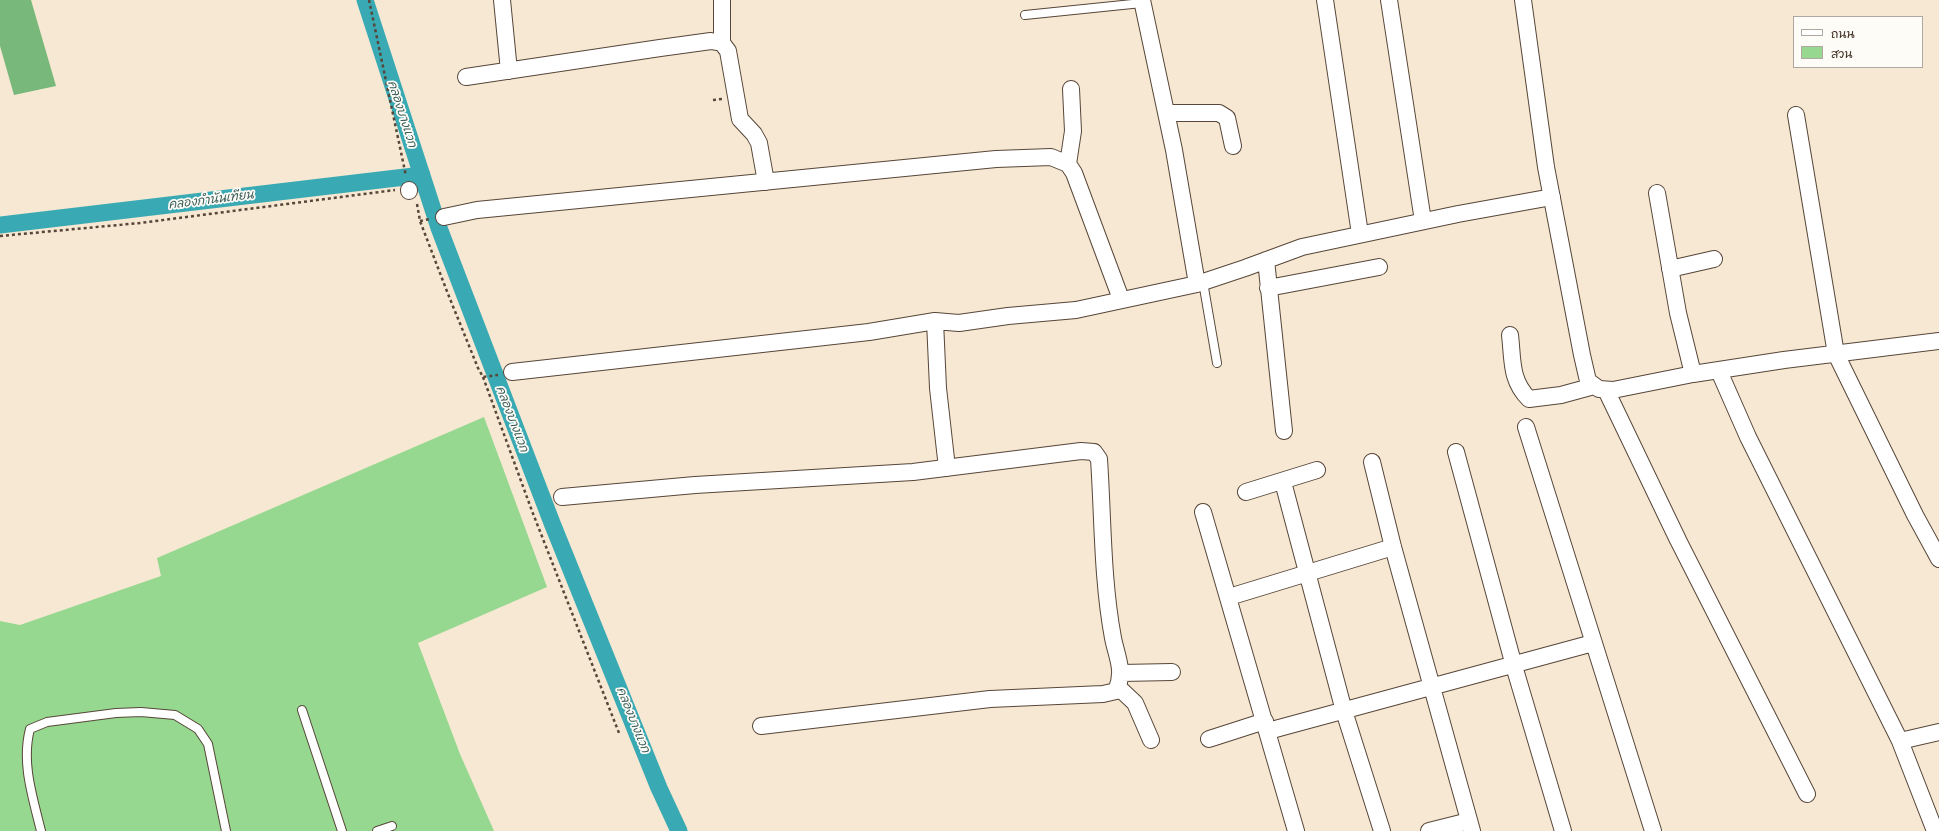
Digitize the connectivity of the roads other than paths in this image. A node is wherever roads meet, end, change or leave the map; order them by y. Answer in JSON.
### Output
{"nodes":[{"id":1,"x":502,"y":0,"type":"edge"},
{"id":2,"x":722,"y":0,"type":"edge"},
{"id":3,"x":1325,"y":0,"type":"edge"},
{"id":4,"x":1389,"y":0,"type":"edge"},
{"id":5,"x":1523,"y":0,"type":"edge"},
{"id":6,"x":1142,"y":2,"type":"edge"},
{"id":7,"x":1025,"y":15,"type":"dead end"},
{"id":8,"x":722,"y":43,"type":"junction"},
{"id":9,"x":508,"y":71,"type":"junction"},
{"id":10,"x":466,"y":77,"type":"dead end"},
{"id":11,"x":1071,"y":89,"type":"dead end"},
{"id":12,"x":1167,"y":113,"type":"junction"},
{"id":13,"x":1796,"y":115,"type":"dead end"},
{"id":14,"x":1233,"y":146,"type":"dead end"},
{"id":15,"x":1068,"y":164,"type":"junction"},
{"id":16,"x":766,"y":182,"type":"junction"},
{"id":17,"x":1657,"y":193,"type":"dead end"},
{"id":18,"x":1552,"y":197,"type":"junction"},
{"id":19,"x":444,"y":217,"type":"dead end"},
{"id":20,"x":1423,"y":221,"type":"junction"},
{"id":21,"x":1360,"y":234,"type":"junction"},
{"id":22,"x":1714,"y":259,"type":"dead end"},
{"id":23,"x":1266,"y":260,"type":"junction"},
{"id":24,"x":1379,"y":267,"type":"dead end"},
{"id":25,"x":1670,"y":269,"type":"junction"},
{"id":26,"x":1200,"y":283,"type":"junction"},
{"id":27,"x":1268,"y":288,"type":"junction"},
{"id":28,"x":1121,"y":299,"type":"junction"},
{"id":29,"x":935,"y":321,"type":"junction"},
{"id":30,"x":1510,"y":335,"type":"dead end"},
{"id":31,"x":1939,"y":341,"type":"edge"},
{"id":32,"x":1836,"y":354,"type":"junction"},
{"id":33,"x":1217,"y":363,"type":"dead end"},
{"id":34,"x":1719,"y":371,"type":"junction"},
{"id":35,"x":512,"y":372,"type":"dead end"},
{"id":36,"x":1693,"y":374,"type":"junction"},
{"id":37,"x":1600,"y":388,"type":"junction"},
{"id":38,"x":1526,"y":427,"type":"dead end"},
{"id":39,"x":1284,"y":431,"type":"dead end"},
{"id":40,"x":1456,"y":452,"type":"dead end"},
{"id":41,"x":1372,"y":462,"type":"dead end"},
{"id":42,"x":947,"y":468,"type":"junction"},
{"id":43,"x":1317,"y":470,"type":"dead end"},
{"id":44,"x":1283,"y":482,"type":"junction"},
{"id":45,"x":1246,"y":492,"type":"dead end"},
{"id":46,"x":562,"y":497,"type":"dead end"},
{"id":47,"x":1203,"y":512,"type":"dead end"},
{"id":48,"x":1394,"y":548,"type":"junction"},
{"id":49,"x":1939,"y":559,"type":"edge"},
{"id":50,"x":1308,"y":574,"type":"junction"},
{"id":51,"x":1229,"y":597,"type":"junction"},
{"id":52,"x":1593,"y":643,"type":"junction"},
{"id":53,"x":1514,"y":666,"type":"junction"},
{"id":54,"x":1172,"y":672,"type":"dead end"},
{"id":55,"x":1119,"y":680,"type":"junction"},
{"id":56,"x":1433,"y":686,"type":"junction"},
{"id":57,"x":302,"y":710,"type":"dead end"},
{"id":58,"x":1344,"y":711,"type":"junction"},
{"id":59,"x":761,"y":726,"type":"dead end"},
{"id":60,"x":1267,"y":726,"type":"junction"},
{"id":61,"x":1939,"y":732,"type":"edge"},
{"id":62,"x":1209,"y":739,"type":"dead end"},
{"id":63,"x":1151,"y":740,"type":"dead end"},
{"id":64,"x":1900,"y":741,"type":"junction"},
{"id":65,"x":1807,"y":794,"type":"dead end"},
{"id":66,"x":392,"y":826,"type":"dead end"},
{"id":67,"x":1471,"y":826,"type":"edge"},
{"id":68,"x":41,"y":831,"type":"edge"},
{"id":69,"x":226,"y":831,"type":"edge"},
{"id":70,"x":342,"y":831,"type":"edge"},
{"id":71,"x":377,"y":831,"type":"edge"},
{"id":72,"x":1296,"y":831,"type":"edge"},
{"id":73,"x":1382,"y":831,"type":"edge"},
{"id":74,"x":1429,"y":831,"type":"edge"},
{"id":75,"x":1563,"y":831,"type":"edge"},
{"id":76,"x":1654,"y":831,"type":"edge"},
{"id":77,"x":1935,"y":831,"type":"edge"}],
"edges":[{"from":1,"to":9,"type":"street"},
{"from":2,"to":8,"type":"street"},
{"from":3,"to":21,"type":"street"},
{"from":4,"to":20,"type":"street"},
{"from":5,"to":18,"type":"street"},
{"from":6,"to":7,"type":"lane"},
{"from":6,"to":12,"type":"street"},
{"from":8,"to":9,"type":"street"},
{"from":8,"to":16,"type":"street"},
{"from":9,"to":10,"type":"street"},
{"from":11,"to":15,"type":"street"},
{"from":12,"to":14,"type":"street"},
{"from":12,"to":26,"type":"street"},
{"from":13,"to":32,"type":"street"},
{"from":15,"to":16,"type":"street"},
{"from":15,"to":28,"type":"street"},
{"from":16,"to":19,"type":"street"},
{"from":17,"to":25,"type":"street"},
{"from":18,"to":20,"type":"street"},
{"from":18,"to":37,"type":"street"},
{"from":20,"to":21,"type":"street"},
{"from":21,"to":23,"type":"street"},
{"from":22,"to":25,"type":"street"},
{"from":23,"to":26,"type":"street"},
{"from":23,"to":27,"type":"street"},
{"from":24,"to":27,"type":"street"},
{"from":25,"to":36,"type":"street"},
{"from":26,"to":28,"type":"street"},
{"from":26,"to":33,"type":"lane"},
{"from":27,"to":39,"type":"street"},
{"from":28,"to":29,"type":"street"},
{"from":29,"to":35,"type":"street"},
{"from":29,"to":42,"type":"street"},
{"from":30,"to":37,"type":"street"},
{"from":31,"to":32,"type":"street"},
{"from":32,"to":34,"type":"street"},
{"from":32,"to":49,"type":"street"},
{"from":34,"to":36,"type":"street"},
{"from":34,"to":64,"type":"street"},
{"from":36,"to":37,"type":"street"},
{"from":37,"to":65,"type":"street"},
{"from":38,"to":52,"type":"street"},
{"from":40,"to":53,"type":"street"},
{"from":41,"to":48,"type":"street"},
{"from":42,"to":46,"type":"street"},
{"from":42,"to":55,"type":"street"},
{"from":43,"to":44,"type":"street"},
{"from":44,"to":45,"type":"street"},
{"from":44,"to":50,"type":"street"},
{"from":47,"to":51,"type":"street"},
{"from":48,"to":50,"type":"street"},
{"from":48,"to":56,"type":"street"},
{"from":50,"to":51,"type":"street"},
{"from":50,"to":58,"type":"street"},
{"from":51,"to":60,"type":"street"},
{"from":52,"to":53,"type":"street"},
{"from":52,"to":76,"type":"street"},
{"from":53,"to":56,"type":"street"},
{"from":53,"to":75,"type":"street"},
{"from":54,"to":55,"type":"street"},
{"from":55,"to":59,"type":"street"},
{"from":55,"to":63,"type":"street"},
{"from":56,"to":58,"type":"street"},
{"from":56,"to":67,"type":"street"},
{"from":57,"to":70,"type":"lane"},
{"from":58,"to":60,"type":"street"},
{"from":58,"to":73,"type":"street"},
{"from":60,"to":62,"type":"street"},
{"from":60,"to":72,"type":"street"},
{"from":61,"to":64,"type":"street"},
{"from":64,"to":77,"type":"street"},
{"from":66,"to":71,"type":"lane"},
{"from":67,"to":74,"type":"street"},
{"from":68,"to":69,"type":"lane"}]}
